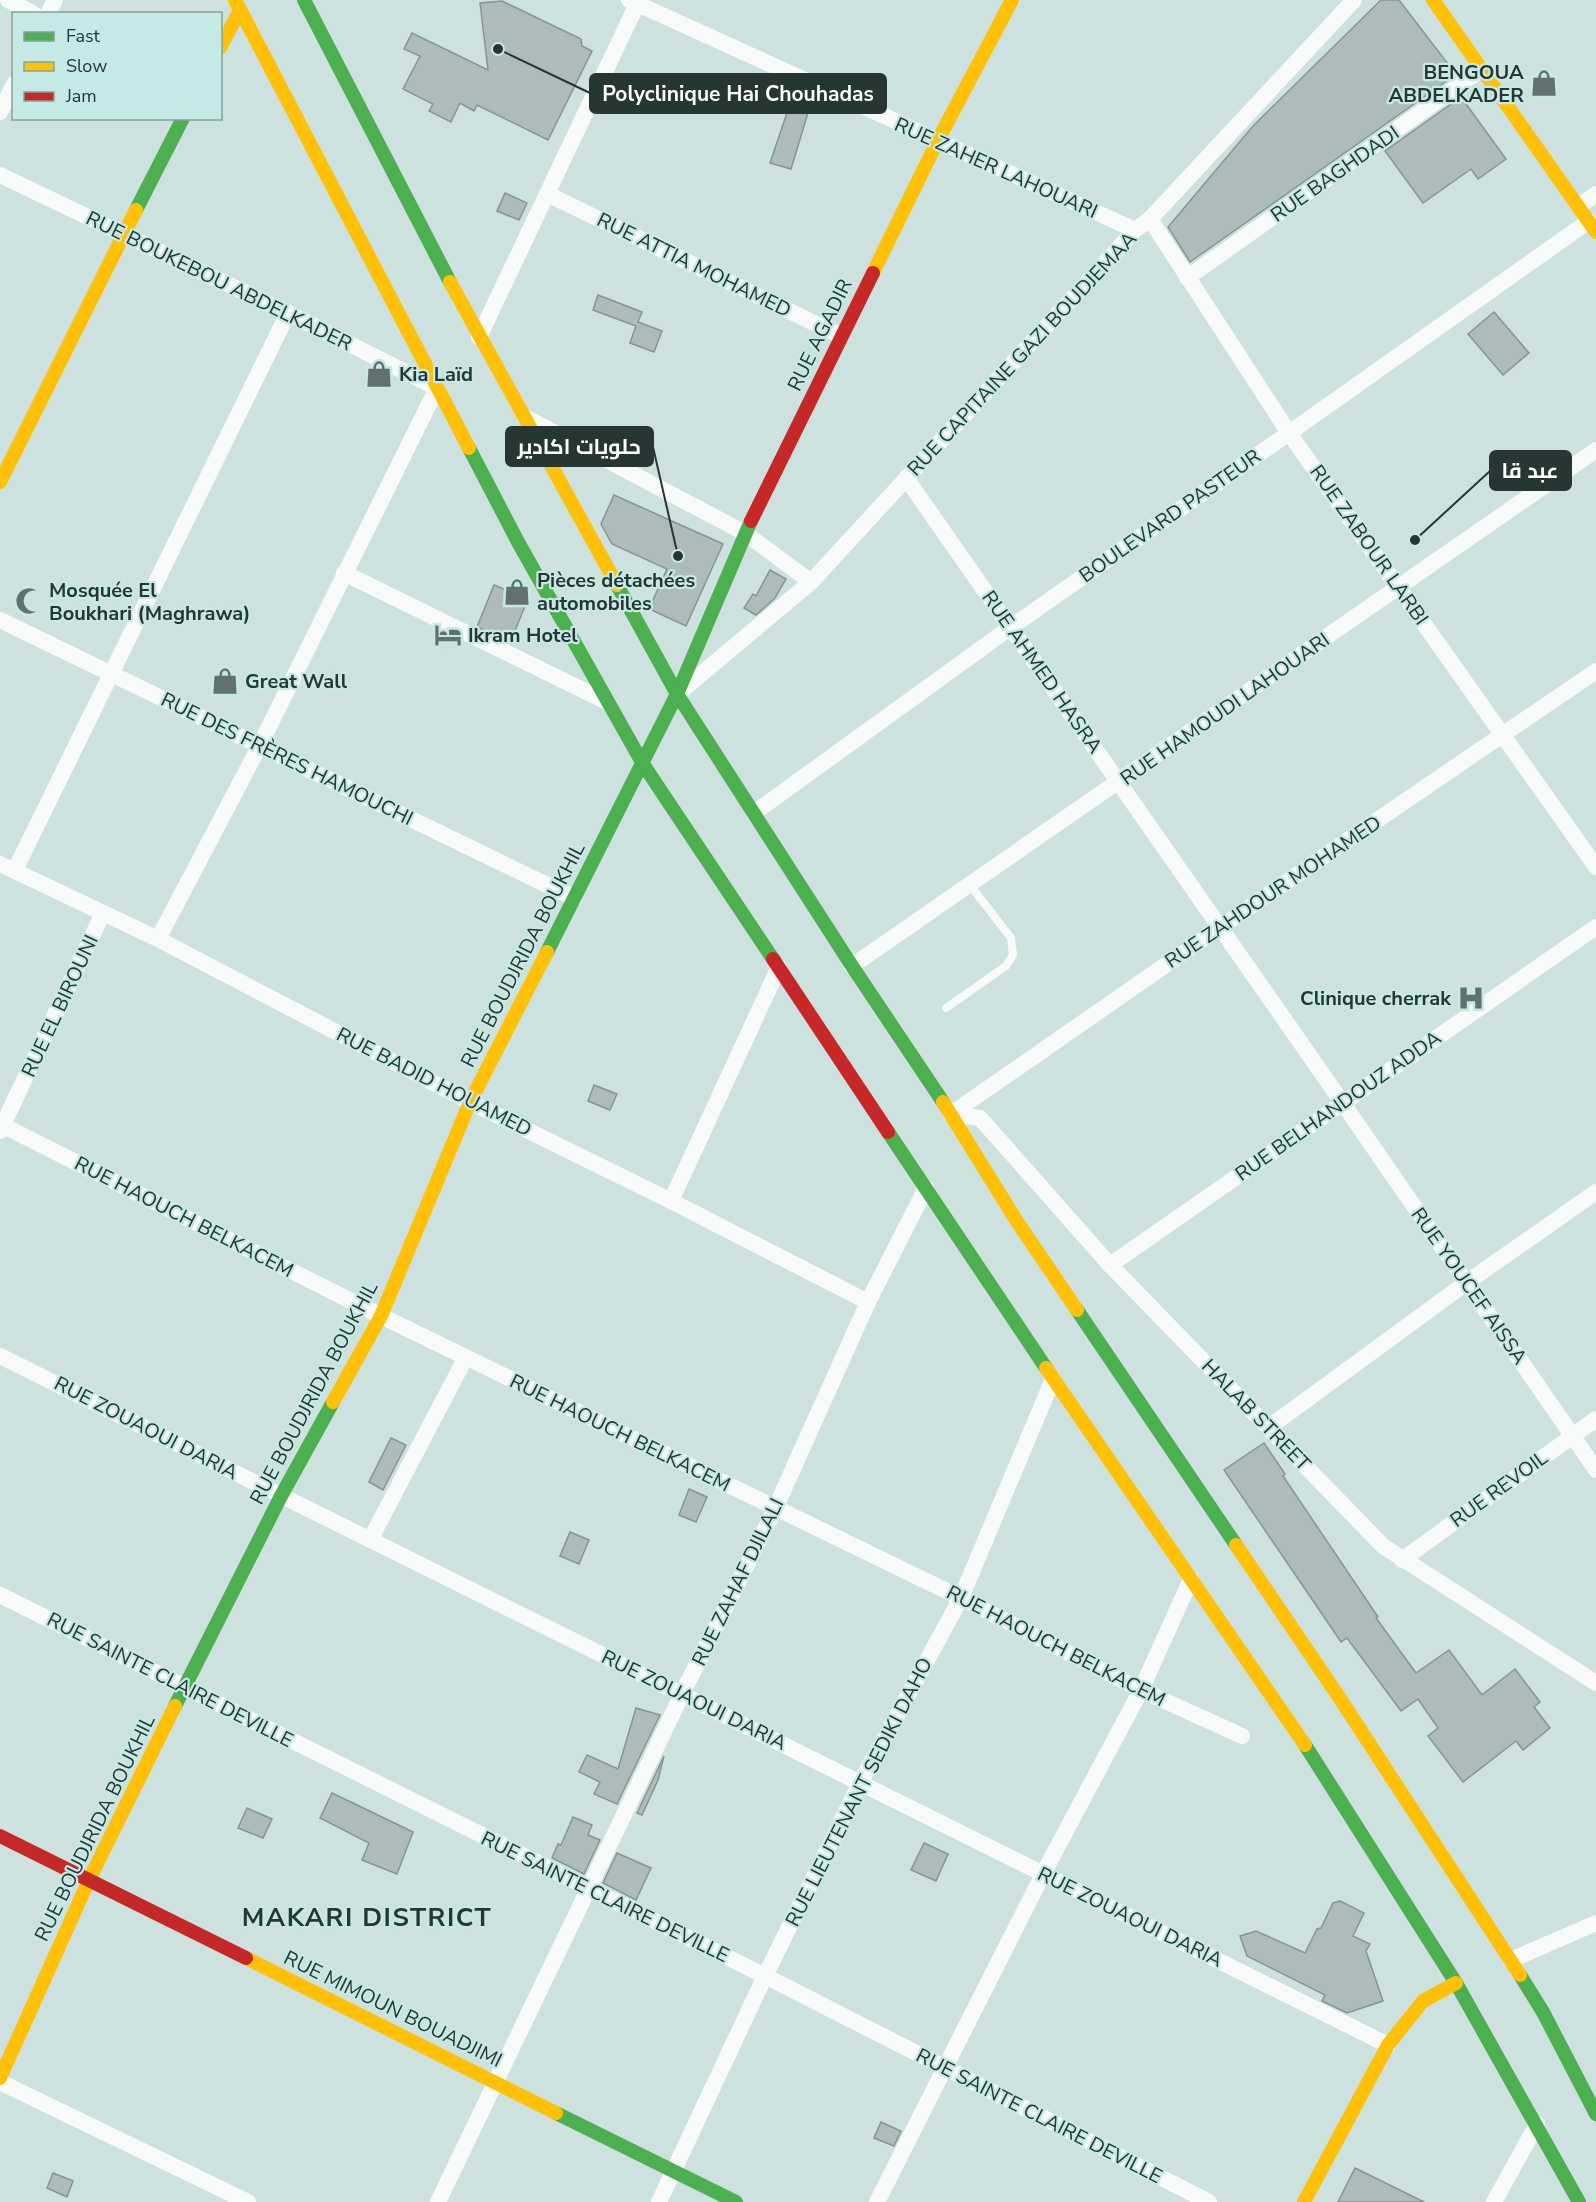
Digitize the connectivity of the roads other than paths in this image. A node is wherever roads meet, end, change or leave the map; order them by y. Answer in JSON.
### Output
{"nodes":[{"id":1,"x":8,"y":0,"type":"edge"},
{"id":2,"x":304,"y":0,"type":"edge"},
{"id":3,"x":1012,"y":0,"type":"edge"},
{"id":4,"x":1354,"y":0,"type":"edge"},
{"id":5,"x":635,"y":1,"type":"edge"},
{"id":6,"x":1437,"y":1,"type":"edge"},
{"id":7,"x":238,"y":5,"type":"edge"},
{"id":8,"x":30,"y":12,"type":"edge"},
{"id":9,"x":222,"y":43,"type":"edge"},
{"id":10,"x":1482,"y":69,"type":"junction"},
{"id":11,"x":12,"y":88,"type":"edge"},
{"id":12,"x":0,"y":112,"type":"edge"},
{"id":13,"x":182,"y":120,"type":"edge"},
{"id":14,"x":937,"y":142,"type":"junction"},
{"id":15,"x":0,"y":175,"type":"edge"},
{"id":16,"x":547,"y":194,"type":"junction"},
{"id":17,"x":1596,"y":194,"type":"edge"},
{"id":18,"x":1578,"y":206,"type":"junction"},
{"id":19,"x":1150,"y":219,"type":"junction"},
{"id":20,"x":1592,"y":227,"type":"edge"},
{"id":21,"x":1135,"y":231,"type":"junction"},
{"id":22,"x":123,"y":234,"type":"junction"},
{"id":23,"x":1187,"y":278,"type":"junction"},
{"id":24,"x":288,"y":313,"type":"junction"},
{"id":25,"x":841,"y":336,"type":"junction"},
{"id":26,"x":479,"y":337,"type":"junction"},
{"id":27,"x":437,"y":388,"type":"junction"},
{"id":28,"x":524,"y":417,"type":"junction"},
{"id":29,"x":1289,"y":433,"type":"junction"},
{"id":30,"x":1596,"y":450,"type":"edge"},
{"id":31,"x":906,"y":478,"type":"junction"},
{"id":32,"x":0,"y":482,"type":"edge"},
{"id":33,"x":745,"y":533,"type":"junction"},
{"id":34,"x":344,"y":573,"type":"junction"},
{"id":35,"x":811,"y":582,"type":"junction"},
{"id":36,"x":1400,"y":588,"type":"junction"},
{"id":37,"x":0,"y":620,"type":"edge"},
{"id":38,"x":1011,"y":627,"type":"junction"},
{"id":39,"x":1596,"y":671,"type":"edge"},
{"id":40,"x":110,"y":674,"type":"junction"},
{"id":41,"x":677,"y":694,"type":"junction"},
{"id":42,"x":608,"y":702,"type":"junction"},
{"id":43,"x":1503,"y":734,"type":"junction"},
{"id":44,"x":260,"y":745,"type":"junction"},
{"id":45,"x":643,"y":764,"type":"junction"},
{"id":46,"x":1119,"y":782,"type":"junction"},
{"id":47,"x":754,"y":813,"type":"junction"},
{"id":48,"x":7,"y":867,"type":"edge"},
{"id":49,"x":1596,"y":867,"type":"edge"},
{"id":50,"x":970,"y":885,"type":"junction"},
{"id":51,"x":574,"y":898,"type":"junction"},
{"id":52,"x":104,"y":913,"type":"junction"},
{"id":53,"x":1596,"y":927,"type":"edge"},
{"id":54,"x":1219,"y":928,"type":"junction"},
{"id":55,"x":158,"y":939,"type":"junction"},
{"id":56,"x":852,"y":966,"type":"junction"},
{"id":57,"x":779,"y":967,"type":"junction"},
{"id":58,"x":946,"y":1008,"type":"dead end"},
{"id":59,"x":470,"y":1102,"type":"junction"},
{"id":60,"x":1342,"y":1102,"type":"junction"},
{"id":61,"x":951,"y":1114,"type":"junction"},
{"id":62,"x":1,"y":1127,"type":"edge"},
{"id":63,"x":926,"y":1188,"type":"junction"},
{"id":64,"x":1596,"y":1192,"type":"edge"},
{"id":65,"x":671,"y":1201,"type":"junction"},
{"id":66,"x":1110,"y":1265,"type":"junction"},
{"id":67,"x":1466,"y":1282,"type":"junction"},
{"id":68,"x":868,"y":1302,"type":"junction"},
{"id":69,"x":381,"y":1316,"type":"junction"},
{"id":70,"x":0,"y":1356,"type":"edge"},
{"id":71,"x":466,"y":1358,"type":"junction"},
{"id":72,"x":1053,"y":1379,"type":"junction"},
{"id":73,"x":1596,"y":1419,"type":"edge"},
{"id":74,"x":1268,"y":1428,"type":"junction"},
{"id":75,"x":1572,"y":1436,"type":"junction"},
{"id":76,"x":1596,"y":1470,"type":"edge"},
{"id":77,"x":281,"y":1496,"type":"junction"},
{"id":78,"x":775,"y":1509,"type":"junction"},
{"id":79,"x":370,"y":1540,"type":"junction"},
{"id":80,"x":1402,"y":1560,"type":"junction"},
{"id":81,"x":1191,"y":1579,"type":"junction"},
{"id":82,"x":0,"y":1595,"type":"edge"},
{"id":83,"x":961,"y":1598,"type":"junction"},
{"id":84,"x":1592,"y":1675,"type":"edge"},
{"id":85,"x":184,"y":1687,"type":"junction"},
{"id":86,"x":1141,"y":1690,"type":"junction"},
{"id":87,"x":682,"y":1694,"type":"junction"},
{"id":88,"x":1242,"y":1736,"type":"dead end"},
{"id":89,"x":860,"y":1783,"type":"junction"},
{"id":90,"x":0,"y":1836,"type":"edge"},
{"id":91,"x":1043,"y":1874,"type":"junction"},
{"id":92,"x":89,"y":1880,"type":"junction"},
{"id":93,"x":588,"y":1888,"type":"junction"},
{"id":94,"x":1596,"y":1923,"type":"edge"},
{"id":95,"x":1511,"y":1960,"type":"junction"},
{"id":96,"x":765,"y":1976,"type":"junction"},
{"id":97,"x":1456,"y":1983,"type":"junction"},
{"id":98,"x":1388,"y":2045,"type":"junction"},
{"id":99,"x":945,"y":2068,"type":"junction"},
{"id":100,"x":0,"y":2080,"type":"edge"},
{"id":101,"x":495,"y":2082,"type":"junction"},
{"id":102,"x":1596,"y":2114,"type":"edge"},
{"id":103,"x":1537,"y":2124,"type":"junction"},
{"id":104,"x":673,"y":2171,"type":"junction"},
{"id":105,"x":248,"y":2202,"type":"edge"},
{"id":106,"x":438,"y":2202,"type":"edge"},
{"id":107,"x":659,"y":2202,"type":"edge"},
{"id":108,"x":736,"y":2202,"type":"edge"},
{"id":109,"x":877,"y":2202,"type":"edge"},
{"id":110,"x":1209,"y":2202,"type":"edge"},
{"id":111,"x":1304,"y":2202,"type":"edge"},
{"id":112,"x":1494,"y":2202,"type":"edge"},
{"id":113,"x":1579,"y":2202,"type":"edge"}],
"edges":[{"from":1,"to":8,"type":"street"},
{"from":2,"to":26,"type":"main road"},
{"from":3,"to":14,"type":"main road","name":"RUE AGADIR"},
{"from":4,"to":19,"type":"street","name":"RUE CAPITAINE GAZI BOUDJEMAA"},
{"from":5,"to":14,"type":"street","name":"RUE ZAHER LAHOUARI"},
{"from":5,"to":16,"type":"street"},
{"from":6,"to":10,"type":"main road"},
{"from":7,"to":9,"type":"main road"},
{"from":7,"to":27,"type":"main road"},
{"from":10,"to":18,"type":"main road"},
{"from":10,"to":23,"type":"street","name":"RUE BAGHDADI"},
{"from":11,"to":12,"type":"street"},
{"from":13,"to":22,"type":"main road"},
{"from":14,"to":21,"type":"street","name":"RUE ZAHER LAHOUARI"},
{"from":14,"to":25,"type":"main road","name":"RUE AGADIR"},
{"from":15,"to":22,"type":"street","name":"RUE BOUKEBOU ABDELKADER"},
{"from":16,"to":25,"type":"street","name":"RUE ATTIA MOHAMED"},
{"from":16,"to":26,"type":"street"},
{"from":17,"to":18,"type":"street"},
{"from":18,"to":20,"type":"main road"},
{"from":19,"to":21,"type":"street","name":"RUE CAPITAINE GAZI BOUDJEMAA"},
{"from":19,"to":23,"type":"street","name":"RUE ZABOUR LARBI"},
{"from":20,"to":29,"type":"street","name":"BOULEVARD PASTEUR"},
{"from":21,"to":31,"type":"street","name":"RUE CAPITAINE GAZI BOUDJEMAA"},
{"from":22,"to":24,"type":"street","name":"RUE BOUKEBOU ABDELKADER"},
{"from":22,"to":32,"type":"main road"},
{"from":23,"to":29,"type":"street","name":"RUE ZABOUR LARBI"},
{"from":24,"to":27,"type":"street","name":"RUE BOUKEBOU ABDELKADER"},
{"from":24,"to":40,"type":"street"},
{"from":25,"to":33,"type":"main road","name":"RUE AGADIR"},
{"from":26,"to":28,"type":"main road"},
{"from":27,"to":34,"type":"street"},
{"from":27,"to":42,"type":"main road"},
{"from":28,"to":33,"type":"street"},
{"from":28,"to":41,"type":"main road"},
{"from":29,"to":36,"type":"street","name":"RUE ZABOUR LARBI"},
{"from":29,"to":38,"type":"street","name":"BOULEVARD PASTEUR"},
{"from":30,"to":36,"type":"street","name":"RUE HAMOUDI LAHOUARI"},
{"from":31,"to":35,"type":"street","name":"RUE CAPITAINE GAZI BOUDJEMAA"},
{"from":31,"to":38,"type":"street","name":"RUE AHMED HASRA"},
{"from":33,"to":35,"type":"street"},
{"from":33,"to":41,"type":"main road","name":"RUE AGADIR"},
{"from":34,"to":42,"type":"street"},
{"from":34,"to":44,"type":"street"},
{"from":35,"to":41,"type":"street","name":"RUE CAPITAINE GAZI BOUDJEMAA"},
{"from":36,"to":43,"type":"street","name":"RUE ZABOUR LARBI"},
{"from":36,"to":46,"type":"street","name":"RUE HAMOUDI LAHOUARI"},
{"from":37,"to":40,"type":"street","name":"RUE DES FRÈRES HAMOUCHI"},
{"from":38,"to":46,"type":"street","name":"RUE AHMED HASRA"},
{"from":38,"to":47,"type":"street","name":"BOULEVARD PASTEUR"},
{"from":39,"to":43,"type":"street","name":"RUE ZAHDOUR MOHAMED"},
{"from":40,"to":44,"type":"street","name":"RUE DES FRÈRES HAMOUCHI"},
{"from":40,"to":48,"type":"street"},
{"from":41,"to":45,"type":"main road","name":"RUE BOUDJRIDA BOUKHIL"},
{"from":41,"to":47,"type":"main road"},
{"from":42,"to":45,"type":"main road"},
{"from":43,"to":49,"type":"street","name":"RUE ZABOUR LARBI"},
{"from":43,"to":54,"type":"street","name":"RUE ZAHDOUR MOHAMED"},
{"from":44,"to":51,"type":"street","name":"RUE DES FRÈRES HAMOUCHI"},
{"from":44,"to":55,"type":"street"},
{"from":45,"to":51,"type":"main road","name":"RUE BOUDJRIDA BOUKHIL"},
{"from":45,"to":57,"type":"main road"},
{"from":46,"to":50,"type":"street","name":"RUE HAMOUDI LAHOUARI"},
{"from":46,"to":54,"type":"street","name":"RUE AHMED HASRA"},
{"from":47,"to":56,"type":"main road"},
{"from":48,"to":52,"type":"street","name":"RUE BADID HOUAMED"},
{"from":50,"to":56,"type":"street","name":"RUE HAMOUDI LAHOUARI"},
{"from":50,"to":58,"type":"lane"},
{"from":51,"to":59,"type":"main road","name":"RUE BOUDJRIDA BOUKHIL"},
{"from":52,"to":55,"type":"street","name":"RUE BADID HOUAMED"},
{"from":52,"to":62,"type":"street","name":"RUE EL BIROUNI"},
{"from":53,"to":60,"type":"street","name":"RUE BELHANDOUZ ADDA"},
{"from":54,"to":60,"type":"street","name":"RUE AHMED HASRA"},
{"from":54,"to":61,"type":"street","name":"RUE ZAHDOUR MOHAMED"},
{"from":55,"to":59,"type":"street","name":"RUE BADID HOUAMED"},
{"from":56,"to":61,"type":"main road"},
{"from":57,"to":63,"type":"main road"},
{"from":57,"to":65,"type":"street"},
{"from":59,"to":65,"type":"street","name":"RUE BADID HOUAMED"},
{"from":59,"to":69,"type":"main road","name":"RUE BOUDJRIDA BOUKHIL"},
{"from":60,"to":66,"type":"street","name":"RUE BELHANDOUZ ADDA"},
{"from":60,"to":67,"type":"street","name":"RUE YOUCEF AISSA"},
{"from":61,"to":66,"type":"street","name":"HALAB STREET"},
{"from":61,"to":95,"type":"main road"},
{"from":62,"to":69,"type":"street","name":"RUE HAOUCH BELKACEM"},
{"from":63,"to":68,"type":"street","name":"RUE ZAHAF DJILALI"},
{"from":63,"to":72,"type":"main road"},
{"from":64,"to":67,"type":"street"},
{"from":65,"to":68,"type":"street","name":"RUE BADID HOUAMED"},
{"from":66,"to":74,"type":"street","name":"HALAB STREET"},
{"from":67,"to":74,"type":"street"},
{"from":67,"to":75,"type":"street","name":"RUE YOUCEF AISSA"},
{"from":68,"to":78,"type":"street","name":"RUE ZAHAF DJILALI"},
{"from":69,"to":71,"type":"street","name":"RUE HAOUCH BELKACEM"},
{"from":69,"to":77,"type":"main road","name":"RUE BOUDJRIDA BOUKHIL"},
{"from":70,"to":77,"type":"street","name":"RUE ZOUAOUI DARIA"},
{"from":71,"to":78,"type":"street","name":"RUE HAOUCH BELKACEM"},
{"from":71,"to":79,"type":"street"},
{"from":72,"to":81,"type":"main road"},
{"from":72,"to":83,"type":"street","name":"RUE LIEUTENANT SEDIKI DAHO"},
{"from":73,"to":75,"type":"street","name":"RUE REVOIL"},
{"from":74,"to":80,"type":"street","name":"HALAB STREET"},
{"from":75,"to":76,"type":"street","name":"RUE YOUCEF AISSA"},
{"from":75,"to":80,"type":"street","name":"RUE REVOIL"},
{"from":77,"to":79,"type":"street","name":"RUE ZOUAOUI DARIA"},
{"from":77,"to":85,"type":"main road","name":"RUE BOUDJRIDA BOUKHIL"},
{"from":78,"to":83,"type":"street","name":"RUE HAOUCH BELKACEM"},
{"from":78,"to":87,"type":"street","name":"RUE ZAHAF DJILALI"},
{"from":79,"to":87,"type":"street","name":"RUE ZOUAOUI DARIA"},
{"from":80,"to":84,"type":"street","name":"HALAB STREET"},
{"from":81,"to":86,"type":"street"},
{"from":81,"to":97,"type":"main road"},
{"from":82,"to":85,"type":"street","name":"RUE SAINTE CLAIRE DEVILLE"},
{"from":83,"to":86,"type":"street","name":"RUE HAOUCH BELKACEM"},
{"from":83,"to":89,"type":"street","name":"RUE LIEUTENANT SEDIKI DAHO"},
{"from":85,"to":92,"type":"main road","name":"RUE BOUDJRIDA BOUKHIL"},
{"from":85,"to":93,"type":"street","name":"RUE SAINTE CLAIRE DEVILLE"},
{"from":86,"to":88,"type":"street","name":"RUE HAOUCH BELKACEM"},
{"from":86,"to":91,"type":"street"},
{"from":87,"to":89,"type":"street","name":"RUE ZOUAOUI DARIA"},
{"from":87,"to":93,"type":"street","name":"RUE ZAHAF DJILALI"},
{"from":89,"to":91,"type":"street","name":"RUE ZOUAOUI DARIA"},
{"from":89,"to":96,"type":"street","name":"RUE LIEUTENANT SEDIKI DAHO"},
{"from":90,"to":92,"type":"main road","name":"RUE MIMOUN BOUADJIMI"},
{"from":91,"to":98,"type":"street","name":"RUE ZOUAOUI DARIA"},
{"from":91,"to":99,"type":"street"},
{"from":92,"to":100,"type":"main road","name":"RUE BOUDJRIDA BOUKHIL"},
{"from":92,"to":101,"type":"main road","name":"RUE MIMOUN BOUADJIMI"},
{"from":93,"to":96,"type":"street","name":"RUE SAINTE CLAIRE DEVILLE"},
{"from":93,"to":101,"type":"street","name":"RUE ZAHAF DJILALI"},
{"from":94,"to":95,"type":"street"},
{"from":95,"to":102,"type":"main road"},
{"from":96,"to":99,"type":"street","name":"RUE SAINTE CLAIRE DEVILLE"},
{"from":96,"to":104,"type":"street","name":"RUE LIEUTENANT SEDIKI DAHO"},
{"from":97,"to":98,"type":"main road"},
{"from":97,"to":103,"type":"main road"},
{"from":98,"to":111,"type":"main road"},
{"from":99,"to":109,"type":"street"},
{"from":99,"to":110,"type":"street","name":"RUE SAINTE CLAIRE DEVILLE"},
{"from":100,"to":105,"type":"street"},
{"from":101,"to":104,"type":"main road","name":"RUE MIMOUN BOUADJIMI"},
{"from":101,"to":106,"type":"street","name":"RUE ZAHAF DJILALI"},
{"from":103,"to":112,"type":"street"},
{"from":103,"to":113,"type":"main road"},
{"from":104,"to":107,"type":"street","name":"RUE LIEUTENANT SEDIKI DAHO"},
{"from":104,"to":108,"type":"main road","name":"RUE MIMOUN BOUADJIMI"}]}
